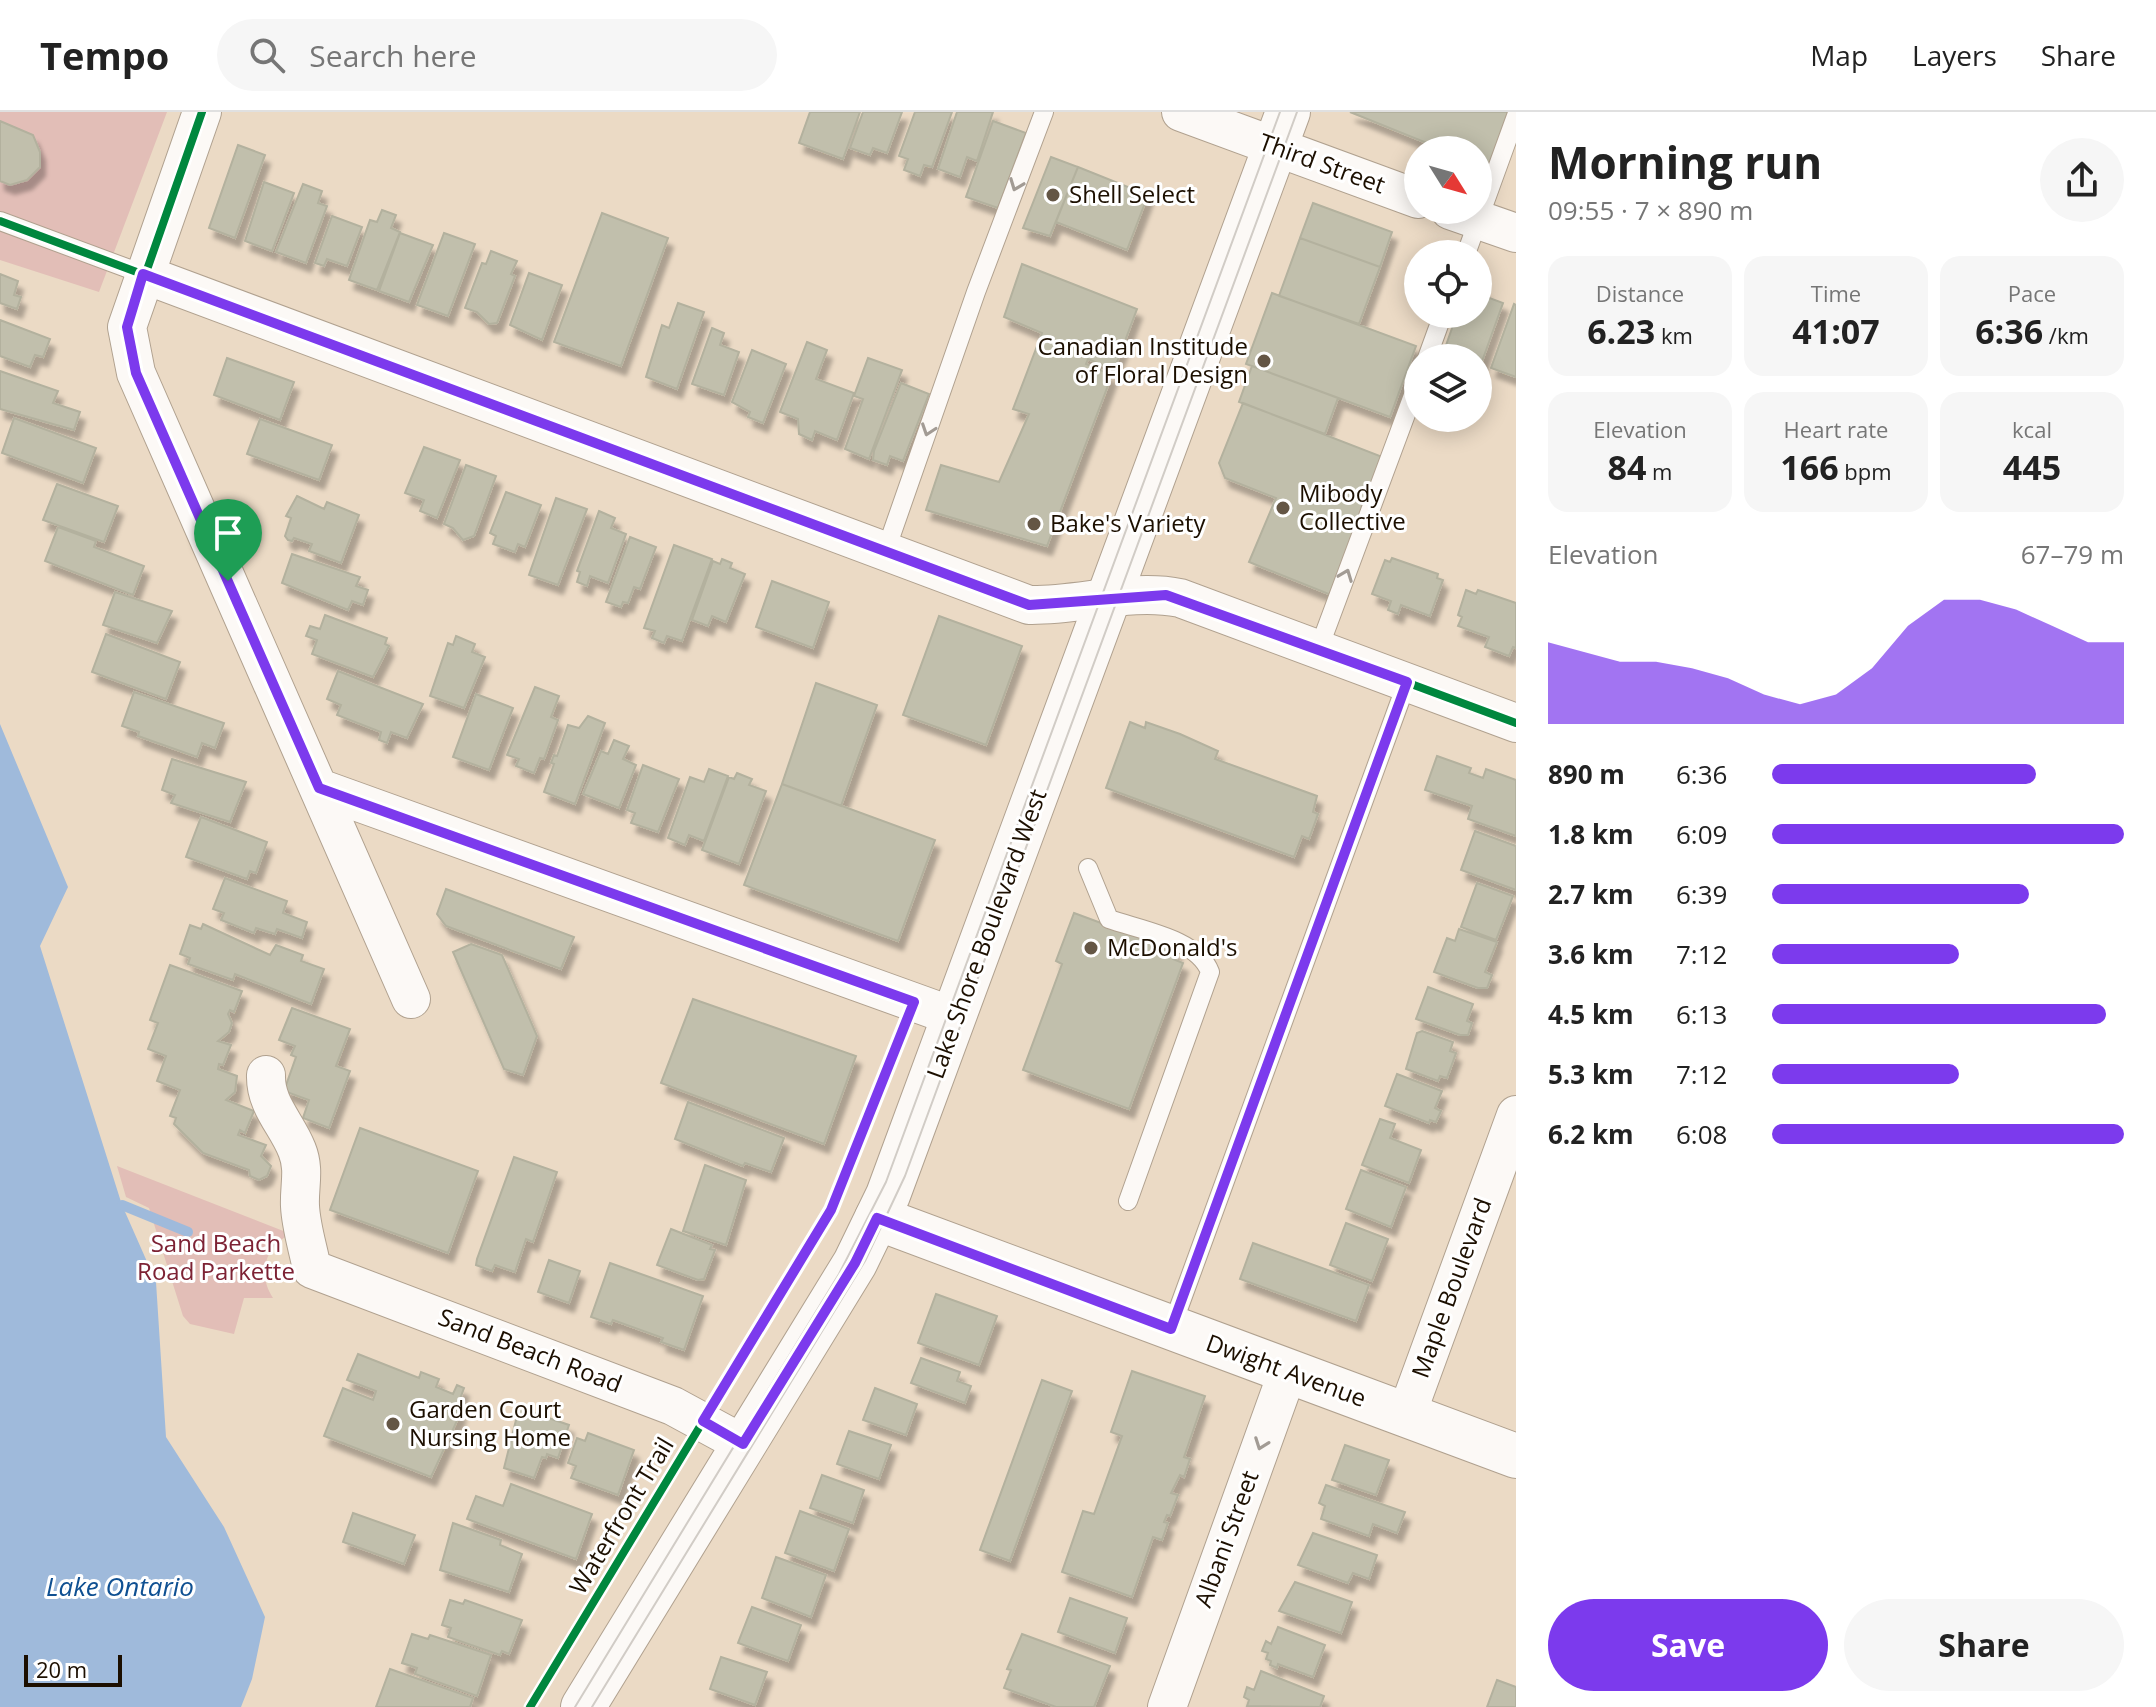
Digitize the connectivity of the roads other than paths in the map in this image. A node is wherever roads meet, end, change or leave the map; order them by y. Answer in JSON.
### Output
{"nodes":[{"id":1,"x":202,"y":112,"type":"edge"},
{"id":2,"x":1044,"y":112,"type":"edge"},
{"id":3,"x":1181,"y":112,"type":"edge"},
{"id":4,"x":1516,"y":116,"type":"edge"},
{"id":5,"x":1282,"y":130,"type":"edge"},
{"id":6,"x":1404,"y":192,"type":"edge"},
{"id":7,"x":0,"y":221,"type":"edge"},
{"id":8,"x":1465,"y":228,"type":"edge"},
{"id":9,"x":1516,"y":233,"type":"edge"},
{"id":10,"x":143,"y":274,"type":"junction"},
{"id":11,"x":1404,"y":420,"type":"edge"},
{"id":12,"x":886,"y":550,"type":"junction"},
{"id":13,"x":1110,"y":598,"type":"junction"},
{"id":14,"x":1319,"y":648,"type":"junction"},
{"id":15,"x":1407,"y":682,"type":"junction"},
{"id":16,"x":1516,"y":723,"type":"edge"},
{"id":17,"x":319,"y":788,"type":"junction"},
{"id":18,"x":1088,"y":868,"type":"dead end"},
{"id":19,"x":411,"y":999,"type":"dead end"},
{"id":20,"x":955,"y":1017,"type":"junction"},
{"id":21,"x":266,"y":1075,"type":"dead end"},
{"id":22,"x":1516,"y":1115,"type":"edge"},
{"id":23,"x":1128,"y":1201,"type":"dead end"},
{"id":24,"x":877,"y":1218,"type":"junction"},
{"id":25,"x":1171,"y":1329,"type":"junction"},
{"id":26,"x":1288,"y":1371,"type":"junction"},
{"id":27,"x":1406,"y":1416,"type":"junction"},
{"id":28,"x":743,"y":1444,"type":"junction"},
{"id":29,"x":1516,"y":1456,"type":"edge"},
{"id":30,"x":583,"y":1707,"type":"edge"},
{"id":31,"x":1167,"y":1707,"type":"edge"}],
"edges":[{"from":1,"to":10,"type":"street"},
{"from":2,"to":12,"type":"lane","one_way":true},
{"from":3,"to":5,"type":"street","name":"Third Street"},
{"from":4,"to":8,"type":"lane"},
{"from":5,"to":6,"type":"street","name":"Third Street"},
{"from":5,"to":13,"type":"main road","name":"Lake Shore Boulevard West"},
{"from":7,"to":10,"type":"lane"},
{"from":8,"to":9,"type":"street"},
{"from":10,"to":12,"type":"street"},
{"from":10,"to":17,"type":"street"},
{"from":14,"to":11,"type":"lane","one_way":true},
{"from":12,"to":13,"type":"street"},
{"from":13,"to":14,"type":"street"},
{"from":13,"to":20,"type":"main road","name":"Lake Shore Boulevard West"},
{"from":14,"to":15,"type":"street"},
{"from":15,"to":16,"type":"street"},
{"from":15,"to":25,"type":"lane"},
{"from":17,"to":19,"type":"street"},
{"from":17,"to":20,"type":"street"},
{"from":18,"to":23,"type":"lane"},
{"from":20,"to":24,"type":"main road","name":"Lake Shore Boulevard West"},
{"from":21,"to":28,"type":"street","name":"Sand Beach Road"},
{"from":22,"to":27,"type":"street","name":"Maple Boulevard"},
{"from":24,"to":25,"type":"main road","name":"Dwight Avenue"},
{"from":24,"to":28,"type":"main road","name":"Lake Shore Boulevard West"},
{"from":25,"to":26,"type":"main road","name":"Dwight Avenue"},
{"from":26,"to":27,"type":"main road","name":"Dwight Avenue"},
{"from":26,"to":31,"type":"street","name":"Albani Street","one_way":true},
{"from":27,"to":29,"type":"main road","name":"Dwight Avenue"},
{"from":28,"to":30,"type":"main road","name":"Lake Shore Boulevard West"}]}
